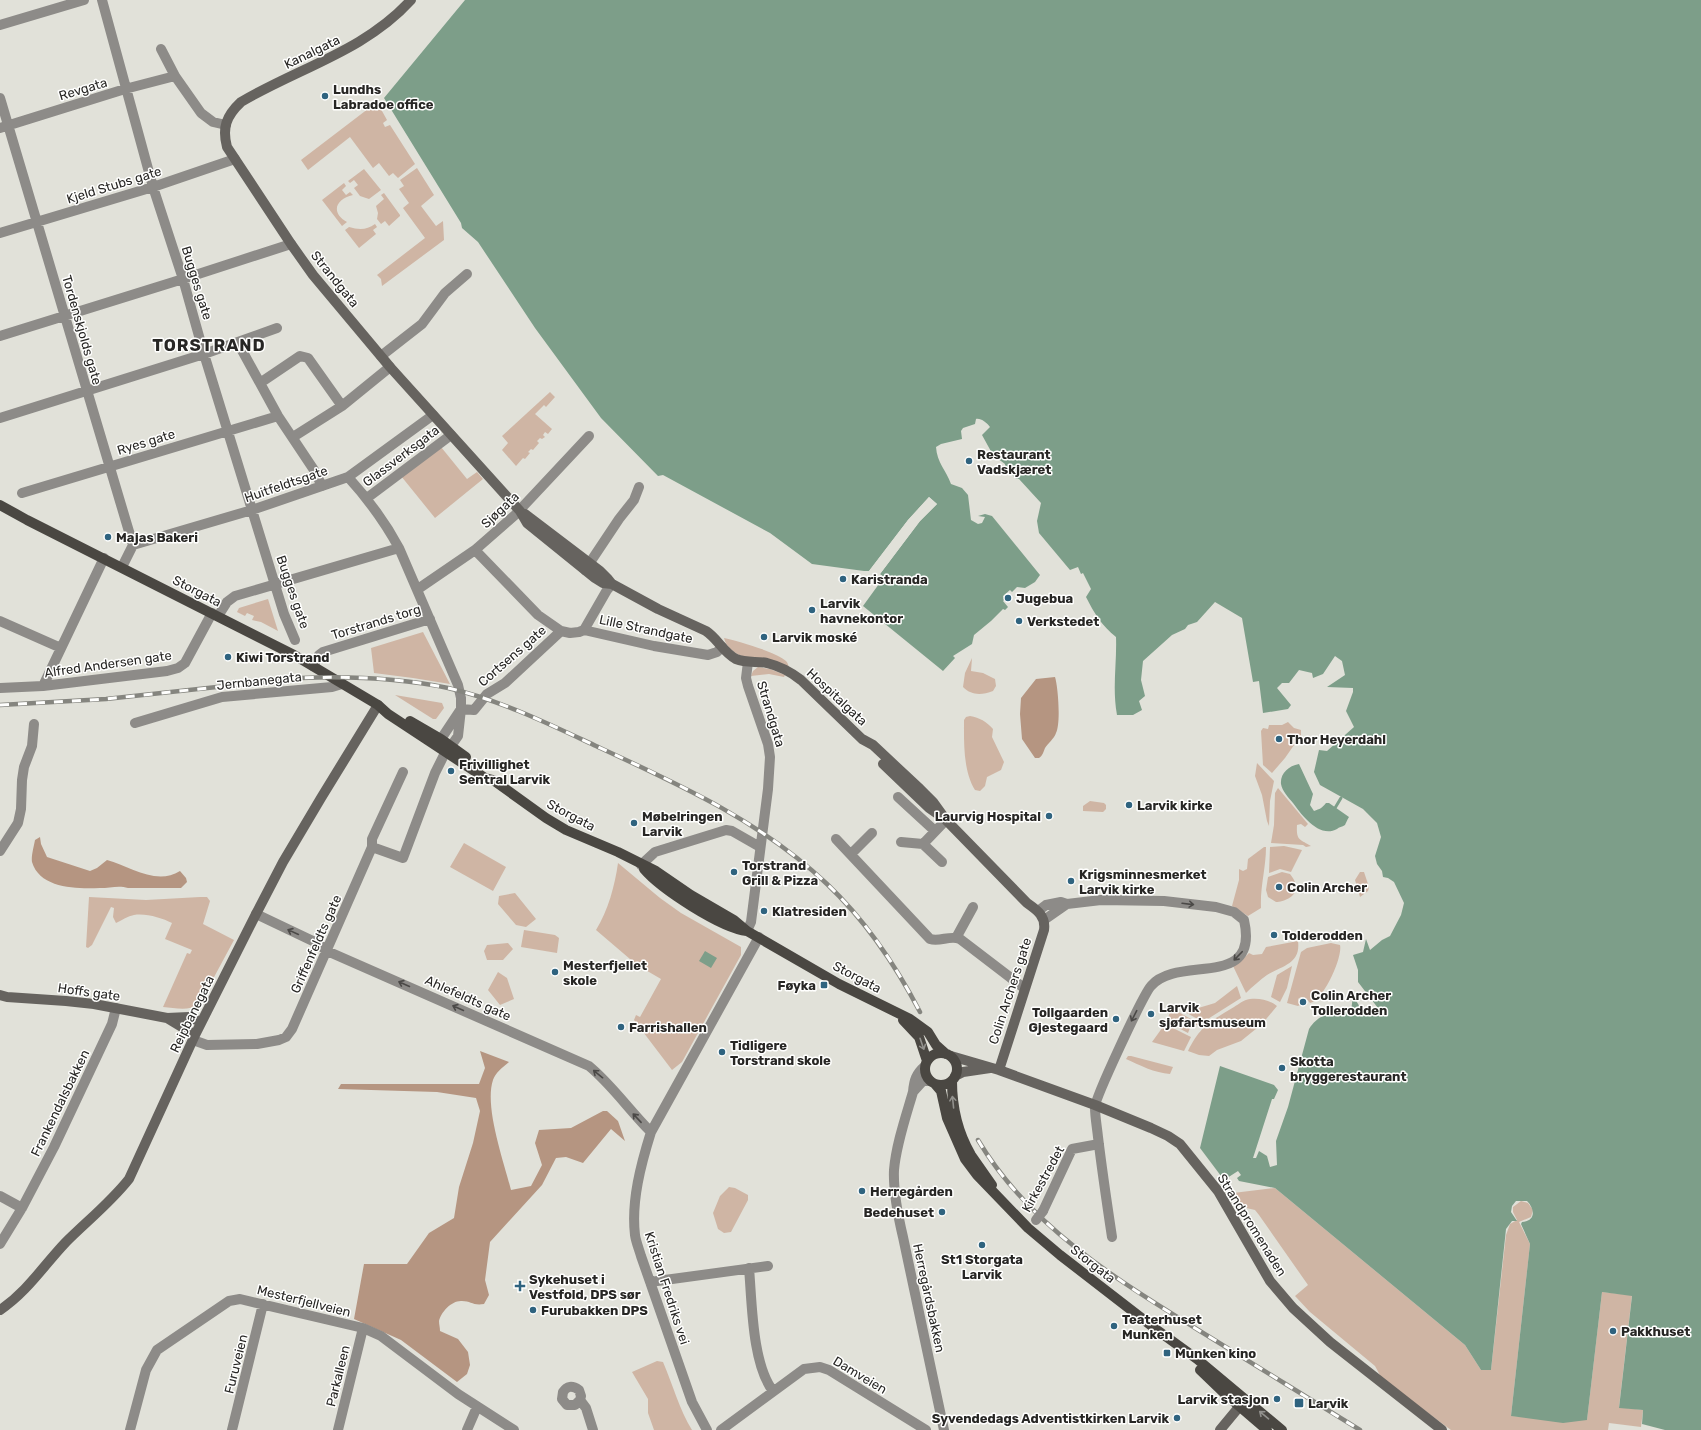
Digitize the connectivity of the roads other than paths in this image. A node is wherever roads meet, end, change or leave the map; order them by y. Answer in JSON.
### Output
{"nodes":[{"id":1,"x":84,"y":0,"type":"edge"},
{"id":2,"x":102,"y":0,"type":"edge"},
{"id":3,"x":411,"y":0,"type":"edge"},
{"id":4,"x":0,"y":25,"type":"edge"},
{"id":5,"x":161,"y":49,"type":"dead end"},
{"id":6,"x":175,"y":76,"type":"junction"},
{"id":7,"x":125,"y":89,"type":"junction"},
{"id":8,"x":0,"y":98,"type":"edge"},
{"id":9,"x":226,"y":124,"type":"junction"},
{"id":10,"x":4,"y":127,"type":"edge"},
{"id":11,"x":235,"y":159,"type":"junction"},
{"id":12,"x":153,"y":187,"type":"junction"},
{"id":13,"x":37,"y":222,"type":"junction"},
{"id":14,"x":0,"y":233,"type":"edge"},
{"id":15,"x":291,"y":244,"type":"junction"},
{"id":16,"x":467,"y":274,"type":"dead end"},
{"id":17,"x":183,"y":279,"type":"junction"},
{"id":18,"x":64,"y":316,"type":"junction"},
{"id":19,"x":277,"y":328,"type":"dead end"},
{"id":20,"x":0,"y":336,"type":"edge"},
{"id":21,"x":238,"y":343,"type":"junction"},
{"id":22,"x":204,"y":354,"type":"junction"},
{"id":23,"x":381,"y":356,"type":"junction"},
{"id":24,"x":390,"y":367,"type":"junction"},
{"id":25,"x":260,"y":383,"type":"junction"},
{"id":26,"x":87,"y":392,"type":"junction"},
{"id":27,"x":342,"y":406,"type":"junction"},
{"id":28,"x":278,"y":416,"type":"junction"},
{"id":29,"x":433,"y":416,"type":"junction"},
{"id":30,"x":0,"y":418,"type":"edge"},
{"id":31,"x":228,"y":430,"type":"junction"},
{"id":32,"x":451,"y":435,"type":"junction"},
{"id":33,"x":589,"y":436,"type":"dead end"},
{"id":34,"x":292,"y":437,"type":"junction"},
{"id":35,"x":109,"y":467,"type":"junction"},
{"id":36,"x":348,"y":477,"type":"junction"},
{"id":37,"x":322,"y":486,"type":"junction"},
{"id":38,"x":639,"y":487,"type":"dead end"},
{"id":39,"x":22,"y":493,"type":"dead end"},
{"id":40,"x":367,"y":498,"type":"junction"},
{"id":41,"x":0,"y":505,"type":"edge"},
{"id":42,"x":252,"y":510,"type":"junction"},
{"id":43,"x":520,"y":511,"type":"junction"},
{"id":44,"x":133,"y":545,"type":"junction"},
{"id":45,"x":399,"y":548,"type":"junction"},
{"id":46,"x":475,"y":550,"type":"junction"},
{"id":47,"x":104,"y":558,"type":"junction"},
{"id":48,"x":122,"y":567,"type":"junction"},
{"id":49,"x":587,"y":567,"type":"junction"},
{"id":50,"x":276,"y":584,"type":"junction"},
{"id":51,"x":612,"y":584,"type":"junction"},
{"id":52,"x":418,"y":589,"type":"junction"},
{"id":53,"x":215,"y":614,"type":"junction"},
{"id":54,"x":430,"y":619,"type":"junction"},
{"id":55,"x":0,"y":621,"type":"edge"},
{"id":56,"x":584,"y":630,"type":"junction"},
{"id":57,"x":561,"y":631,"type":"junction"},
{"id":58,"x":295,"y":640,"type":"dead end"},
{"id":59,"x":61,"y":648,"type":"junction"},
{"id":60,"x":722,"y":648,"type":"junction"},
{"id":61,"x":748,"y":662,"type":"junction"},
{"id":62,"x":313,"y":666,"type":"junction"},
{"id":63,"x":342,"y":684,"type":"junction"},
{"id":64,"x":42,"y":686,"type":"junction"},
{"id":65,"x":0,"y":688,"type":"edge"},
{"id":66,"x":378,"y":705,"type":"junction"},
{"id":67,"x":461,"y":709,"type":"junction"},
{"id":68,"x":135,"y":723,"type":"dead end"},
{"id":69,"x":34,"y":724,"type":"dead end"},
{"id":70,"x":445,"y":746,"type":"junction"},
{"id":71,"x":403,"y":772,"type":"dead end"},
{"id":72,"x":898,"y":797,"type":"dead end"},
{"id":73,"x":946,"y":820,"type":"junction"},
{"id":74,"x":935,"y":832,"type":"junction"},
{"id":75,"x":872,"y":833,"type":"dead end"},
{"id":76,"x":836,"y":838,"type":"dead end"},
{"id":77,"x":901,"y":842,"type":"dead end"},
{"id":78,"x":923,"y":844,"type":"junction"},
{"id":79,"x":372,"y":847,"type":"junction"},
{"id":80,"x":760,"y":847,"type":"junction"},
{"id":81,"x":0,"y":851,"type":"edge"},
{"id":82,"x":852,"y":854,"type":"junction"},
{"id":83,"x":942,"y":862,"type":"dead end"},
{"id":84,"x":641,"y":865,"type":"junction"},
{"id":85,"x":1067,"y":904,"type":"junction"},
{"id":86,"x":973,"y":906,"type":"dead end"},
{"id":87,"x":1038,"y":911,"type":"junction"},
{"id":88,"x":256,"y":914,"type":"junction"},
{"id":89,"x":1044,"y":920,"type":"junction"},
{"id":90,"x":747,"y":931,"type":"junction"},
{"id":91,"x":759,"y":937,"type":"junction"},
{"id":92,"x":956,"y":938,"type":"junction"},
{"id":93,"x":327,"y":951,"type":"junction"},
{"id":94,"x":1024,"y":988,"type":"junction"},
{"id":95,"x":2,"y":997,"type":"edge"},
{"id":96,"x":116,"y":1008,"type":"junction"},
{"id":97,"x":892,"y":1010,"type":"junction"},
{"id":98,"x":167,"y":1018,"type":"junction"},
{"id":99,"x":201,"y":1022,"type":"junction"},
{"id":100,"x":194,"y":1038,"type":"junction"},
{"id":101,"x":948,"y":1055,"type":"junction"},
{"id":102,"x":926,"y":1063,"type":"junction"},
{"id":103,"x":995,"y":1069,"type":"junction"},
{"id":104,"x":953,"y":1079,"type":"junction"},
{"id":105,"x":933,"y":1082,"type":"junction"},
{"id":106,"x":913,"y":1092,"type":"junction"},
{"id":107,"x":1095,"y":1105,"type":"junction"},
{"id":108,"x":651,"y":1132,"type":"junction"},
{"id":109,"x":1099,"y":1144,"type":"junction"},
{"id":110,"x":0,"y":1196,"type":"edge"},
{"id":111,"x":1000,"y":1199,"type":"junction"},
{"id":112,"x":22,"y":1208,"type":"junction"},
{"id":113,"x":1035,"y":1221,"type":"dead end"},
{"id":114,"x":1112,"y":1237,"type":"dead end"},
{"id":115,"x":0,"y":1244,"type":"edge"},
{"id":116,"x":768,"y":1266,"type":"dead end"},
{"id":117,"x":749,"y":1268,"type":"junction"},
{"id":118,"x":650,"y":1282,"type":"junction"},
{"id":119,"x":263,"y":1304,"type":"junction"},
{"id":120,"x":0,"y":1310,"type":"edge"},
{"id":121,"x":363,"y":1328,"type":"junction"},
{"id":122,"x":773,"y":1391,"type":"junction"},
{"id":123,"x":580,"y":1400,"type":"dead end"},
{"id":124,"x":1242,"y":1403,"type":"junction"},
{"id":125,"x":477,"y":1407,"type":"junction"},
{"id":126,"x":130,"y":1430,"type":"edge"},
{"id":127,"x":232,"y":1430,"type":"edge"},
{"id":128,"x":338,"y":1430,"type":"edge"},
{"id":129,"x":467,"y":1430,"type":"edge"},
{"id":130,"x":514,"y":1430,"type":"edge"},
{"id":131,"x":593,"y":1430,"type":"edge"},
{"id":132,"x":706,"y":1430,"type":"edge"},
{"id":133,"x":721,"y":1430,"type":"edge"},
{"id":134,"x":926,"y":1430,"type":"edge"},
{"id":135,"x":944,"y":1430,"type":"edge"},
{"id":136,"x":1220,"y":1430,"type":"edge"},
{"id":137,"x":1267,"y":1430,"type":"edge"},
{"id":138,"x":1282,"y":1430,"type":"edge"},
{"id":139,"x":1442,"y":1430,"type":"edge"}],
"edges":[{"from":1,"to":4,"type":"street"},
{"from":2,"to":7,"type":"street","name":"Bugges gate"},
{"from":3,"to":9,"type":"main road","name":"Kanalgata"},
{"from":5,"to":6,"type":"street"},
{"from":6,"to":7,"type":"street","name":"Revgata"},
{"from":6,"to":9,"type":"street"},
{"from":7,"to":10,"type":"street","name":"Revgata"},
{"from":7,"to":12,"type":"street","name":"Bugges gate"},
{"from":8,"to":10,"type":"street","name":"Tordenskjolds gate"},
{"from":9,"to":11,"type":"main road","name":"Strandgata"},
{"from":10,"to":13,"type":"street","name":"Tordenskjolds gate"},
{"from":11,"to":12,"type":"street","name":"Kjeld Stubs gate"},
{"from":11,"to":15,"type":"main road","name":"Strandgata"},
{"from":12,"to":13,"type":"street","name":"Kjeld Stubs gate"},
{"from":12,"to":17,"type":"street","name":"Bugges gate"},
{"from":13,"to":14,"type":"street","name":"Kjeld Stubs gate"},
{"from":13,"to":18,"type":"street","name":"Tordenskjolds gate"},
{"from":15,"to":17,"type":"street"},
{"from":15,"to":23,"type":"main road","name":"Strandgata"},
{"from":16,"to":23,"type":"street"},
{"from":17,"to":18,"type":"street"},
{"from":17,"to":22,"type":"street","name":"Bugges gate"},
{"from":18,"to":20,"type":"street"},
{"from":18,"to":26,"type":"street","name":"Tordenskjolds gate"},
{"from":19,"to":21,"type":"street"},
{"from":21,"to":22,"type":"street"},
{"from":21,"to":25,"type":"street"},
{"from":22,"to":26,"type":"street"},
{"from":22,"to":31,"type":"street","name":"Bugges gate"},
{"from":23,"to":24,"type":"main road","name":"Strandgata"},
{"from":24,"to":27,"type":"street"},
{"from":24,"to":29,"type":"main road","name":"Strandgata"},
{"from":25,"to":27,"type":"street"},
{"from":25,"to":28,"type":"street"},
{"from":26,"to":30,"type":"street"},
{"from":26,"to":35,"type":"street","name":"Tordenskjolds gate"},
{"from":27,"to":34,"type":"street"},
{"from":28,"to":31,"type":"street","name":"Ryes gate"},
{"from":28,"to":34,"type":"street"},
{"from":29,"to":32,"type":"main road","name":"Strandgata"},
{"from":29,"to":36,"type":"street","name":"Huitfeldtsgate"},
{"from":31,"to":35,"type":"street","name":"Ryes gate"},
{"from":31,"to":42,"type":"street","name":"Bugges gate"},
{"from":32,"to":40,"type":"street","name":"Glassverksgata"},
{"from":32,"to":43,"type":"main road","name":"Strandgata"},
{"from":33,"to":43,"type":"street","name":"Sjøgata"},
{"from":34,"to":37,"type":"street"},
{"from":35,"to":39,"type":"street","name":"Ryes gate"},
{"from":35,"to":44,"type":"street","name":"Tordenskjolds gate"},
{"from":36,"to":37,"type":"street","name":"Huitfeldtsgate"},
{"from":36,"to":40,"type":"street"},
{"from":37,"to":42,"type":"street","name":"Huitfeldtsgate"},
{"from":38,"to":49,"type":"street"},
{"from":40,"to":45,"type":"street"},
{"from":41,"to":47,"type":"main road","name":"Storgata"},
{"from":42,"to":44,"type":"street","name":"Huitfeldtsgate"},
{"from":42,"to":50,"type":"street","name":"Bugges gate"},
{"from":43,"to":46,"type":"street","name":"Sjøgata"},
{"from":43,"to":49,"type":"main road","name":"Strandgata"},
{"from":44,"to":48,"type":"street"},
{"from":45,"to":50,"type":"street","name":"Alfred Andersen gate"},
{"from":45,"to":52,"type":"street"},
{"from":46,"to":52,"type":"street","name":"Sjøgata"},
{"from":46,"to":57,"type":"street"},
{"from":47,"to":48,"type":"main road","name":"Storgata"},
{"from":47,"to":59,"type":"street"},
{"from":48,"to":53,"type":"main road","name":"Storgata"},
{"from":49,"to":51,"type":"main road","name":"Strandgata"},
{"from":50,"to":53,"type":"street","name":"Alfred Andersen gate"},
{"from":50,"to":58,"type":"street","name":"Bugges gate"},
{"from":51,"to":56,"type":"street"},
{"from":51,"to":60,"type":"main road","name":"Strandgata"},
{"from":52,"to":54,"type":"street"},
{"from":53,"to":62,"type":"main road","name":"Storgata"},
{"from":53,"to":64,"type":"street","name":"Alfred Andersen gate"},
{"from":54,"to":62,"type":"street","name":"Torstrands torg"},
{"from":54,"to":67,"type":"street","name":"Torstrands torg"},
{"from":55,"to":59,"type":"street"},
{"from":56,"to":57,"type":"street","name":"Lille Strandgate"},
{"from":56,"to":60,"type":"street","name":"Lille Strandgate"},
{"from":57,"to":67,"type":"street","name":"Cortsens gate"},
{"from":59,"to":64,"type":"street"},
{"from":60,"to":61,"type":"main road","name":"Strandgata"},
{"from":61,"to":73,"type":"main road","name":"Hospitalgata"},
{"from":61,"to":80,"type":"street","name":"Strandgata"},
{"from":62,"to":63,"type":"main road","name":"Storgata"},
{"from":63,"to":66,"type":"main road","name":"Storgata"},
{"from":63,"to":68,"type":"street","name":"Jernbanegata"},
{"from":64,"to":65,"type":"street","name":"Alfred Andersen gate"},
{"from":66,"to":70,"type":"main road","name":"Storgata"},
{"from":66,"to":88,"type":"main road","name":"Reipbanegata"},
{"from":67,"to":70,"type":"street","name":"Torstrands torg"},
{"from":69,"to":81,"type":"street"},
{"from":70,"to":79,"type":"street","name":"Torstrands torg"},
{"from":70,"to":84,"type":"main road","name":"Storgata"},
{"from":71,"to":79,"type":"street","name":"Griffenfeldts gate"},
{"from":72,"to":74,"type":"street"},
{"from":73,"to":74,"type":"street"},
{"from":73,"to":87,"type":"main road","name":"Hospitalgata"},
{"from":74,"to":78,"type":"street"},
{"from":75,"to":82,"type":"street"},
{"from":76,"to":82,"type":"street"},
{"from":77,"to":78,"type":"street"},
{"from":78,"to":83,"type":"street"},
{"from":79,"to":93,"type":"street","name":"Griffenfeldts gate"},
{"from":80,"to":84,"type":"street"},
{"from":80,"to":90,"type":"street","name":"Strandgata"},
{"from":82,"to":92,"type":"street"},
{"from":84,"to":90,"type":"main road","name":"Storgata"},
{"from":85,"to":87,"type":"street"},
{"from":85,"to":89,"type":"street"},
{"from":85,"to":107,"type":"street","one_way":true},
{"from":86,"to":92,"type":"street"},
{"from":87,"to":89,"type":"main road","name":"Hospitalgata"},
{"from":93,"to":88,"type":"street","name":"Ahlefeldts gate","one_way":true},
{"from":88,"to":99,"type":"main road","name":"Reipbanegata"},
{"from":89,"to":94,"type":"main road","name":"Colin Archers gate"},
{"from":90,"to":91,"type":"main road","name":"Storgata"},
{"from":91,"to":97,"type":"main road","name":"Storgata"},
{"from":91,"to":108,"type":"street","name":"Kristian Fredriks vei"},
{"from":92,"to":94,"type":"street"},
{"from":93,"to":100,"type":"street","name":"Griffenfeldts gate"},
{"from":108,"to":93,"type":"street","name":"Ahlefeldts gate","one_way":true},
{"from":94,"to":103,"type":"main road","name":"Colin Archers gate"},
{"from":95,"to":96,"type":"main road","name":"Hoffs gate"},
{"from":96,"to":98,"type":"main road","name":"Hoffs gate"},
{"from":96,"to":112,"type":"street","name":"Frankendalsbakken"},
{"from":97,"to":101,"type":"main road","name":"Storgata"},
{"from":97,"to":102,"type":"main road","name":"Storgata","one_way":true},
{"from":98,"to":99,"type":"main road","name":"Hoffs gate"},
{"from":98,"to":100,"type":"main road","name":"Hoffs gate"},
{"from":99,"to":100,"type":"main road","name":"Reipbanegata"},
{"from":100,"to":120,"type":"main road","name":"Reipbanegata"},
{"from":101,"to":102,"type":"main road"},
{"from":101,"to":103,"type":"main road","name":"Strandpromenaden"},
{"from":101,"to":104,"type":"main road"},
{"from":102,"to":105,"type":"main road"},
{"from":102,"to":106,"type":"street","name":"Herregårdsbakken"},
{"from":103,"to":104,"type":"main road","name":"Strandpromenaden"},
{"from":103,"to":107,"type":"main road","name":"Strandpromenaden"},
{"from":104,"to":105,"type":"main road"},
{"from":111,"to":104,"type":"main road","name":"Storgata","one_way":true},
{"from":105,"to":106,"type":"street"},
{"from":105,"to":111,"type":"main road","name":"Storgata"},
{"from":106,"to":135,"type":"street","name":"Herregårdsbakken"},
{"from":107,"to":109,"type":"street"},
{"from":107,"to":139,"type":"main road","name":"Strandpromenaden"},
{"from":108,"to":118,"type":"street","name":"Kristian Fredriks vei"},
{"from":109,"to":113,"type":"street","name":"Kirkestredet","bridge":true},
{"from":109,"to":114,"type":"street"},
{"from":110,"to":112,"type":"street"},
{"from":111,"to":124,"type":"main road","name":"Storgata"},
{"from":112,"to":115,"type":"street","name":"Frankendalsbakken"},
{"from":116,"to":117,"type":"street"},
{"from":117,"to":118,"type":"street"},
{"from":117,"to":122,"type":"street"},
{"from":118,"to":132,"type":"street","name":"Kristian Fredriks vei"},
{"from":119,"to":121,"type":"street","name":"Mesterfjellveien"},
{"from":119,"to":126,"type":"street","name":"Mesterfjellveien"},
{"from":119,"to":127,"type":"street","name":"Furuveien"},
{"from":121,"to":125,"type":"street","name":"Mesterfjellveien"},
{"from":121,"to":128,"type":"street","name":"Parkalleen"},
{"from":122,"to":133,"type":"street","name":"Damveien"},
{"from":122,"to":134,"type":"street","name":"Damveien"},
{"from":123,"to":131,"type":"street"},
{"from":124,"to":136,"type":"main road"},
{"from":124,"to":137,"type":"main road","name":"Storgata"},
{"from":138,"to":124,"type":"main road","name":"Storgata","one_way":true},
{"from":125,"to":129,"type":"street"},
{"from":125,"to":130,"type":"street","name":"Mesterfjellveien"}]}
